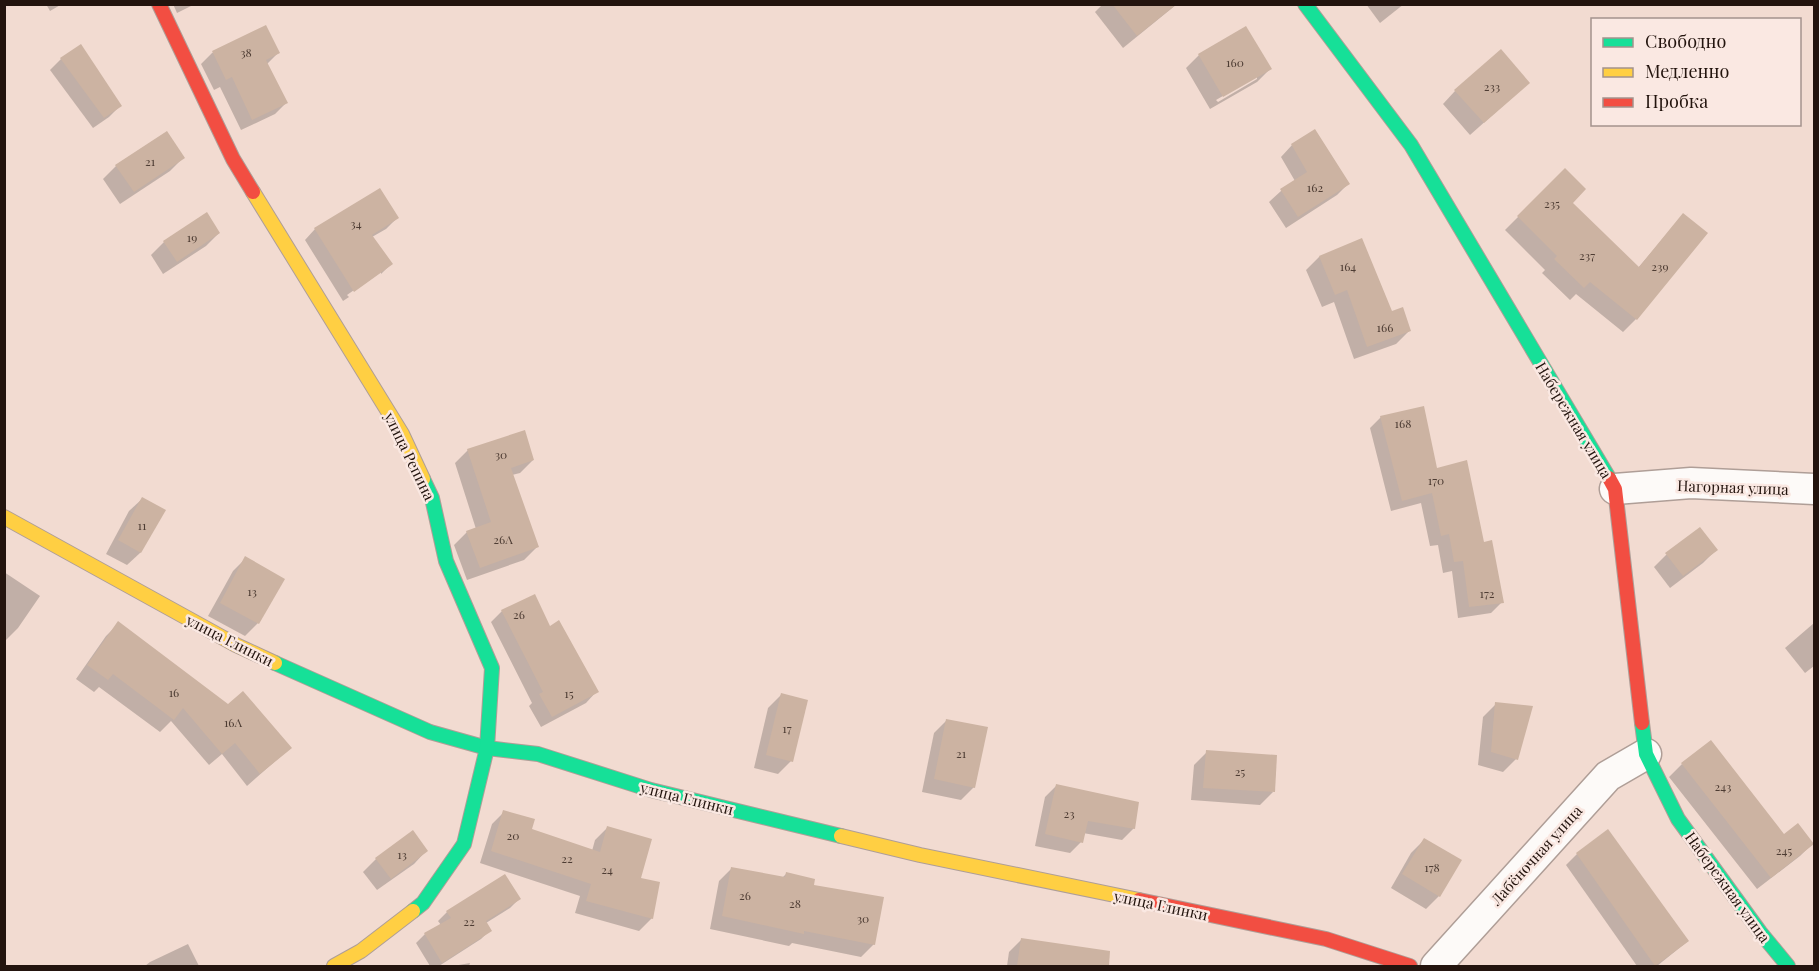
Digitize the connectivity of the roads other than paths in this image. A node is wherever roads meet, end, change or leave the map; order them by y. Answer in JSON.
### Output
{"nodes":[{"id":1,"x":159,"y":4,"type":"edge"},
{"id":2,"x":1305,"y":4,"type":"edge"},
{"id":3,"x":1615,"y":489,"type":"junction"},
{"id":4,"x":1815,"y":489,"type":"edge"},
{"id":5,"x":4,"y":517,"type":"edge"},
{"id":6,"x":488,"y":748,"type":"junction"},
{"id":7,"x":1646,"y":754,"type":"junction"},
{"id":8,"x":334,"y":966,"type":"edge"},
{"id":9,"x":1410,"y":966,"type":"edge"},
{"id":10,"x":1436,"y":966,"type":"edge"},
{"id":11,"x":1788,"y":966,"type":"edge"}],
"edges":[{"from":1,"to":6,"type":"street","name":"улица Репина"},
{"from":2,"to":3,"type":"street","name":"Набережная улица"},
{"from":3,"to":4,"type":"street","name":"Нагорная улица"},
{"from":3,"to":7,"type":"street","name":"Набережная улица"},
{"from":5,"to":6,"type":"street","name":"улица Глинки"},
{"from":6,"to":8,"type":"street","name":"улица Репина"},
{"from":6,"to":9,"type":"street","name":"улица Глинки"},
{"from":7,"to":10,"type":"street","name":"Лабёночная улица"},
{"from":7,"to":11,"type":"street","name":"Набережная улица"}]}
